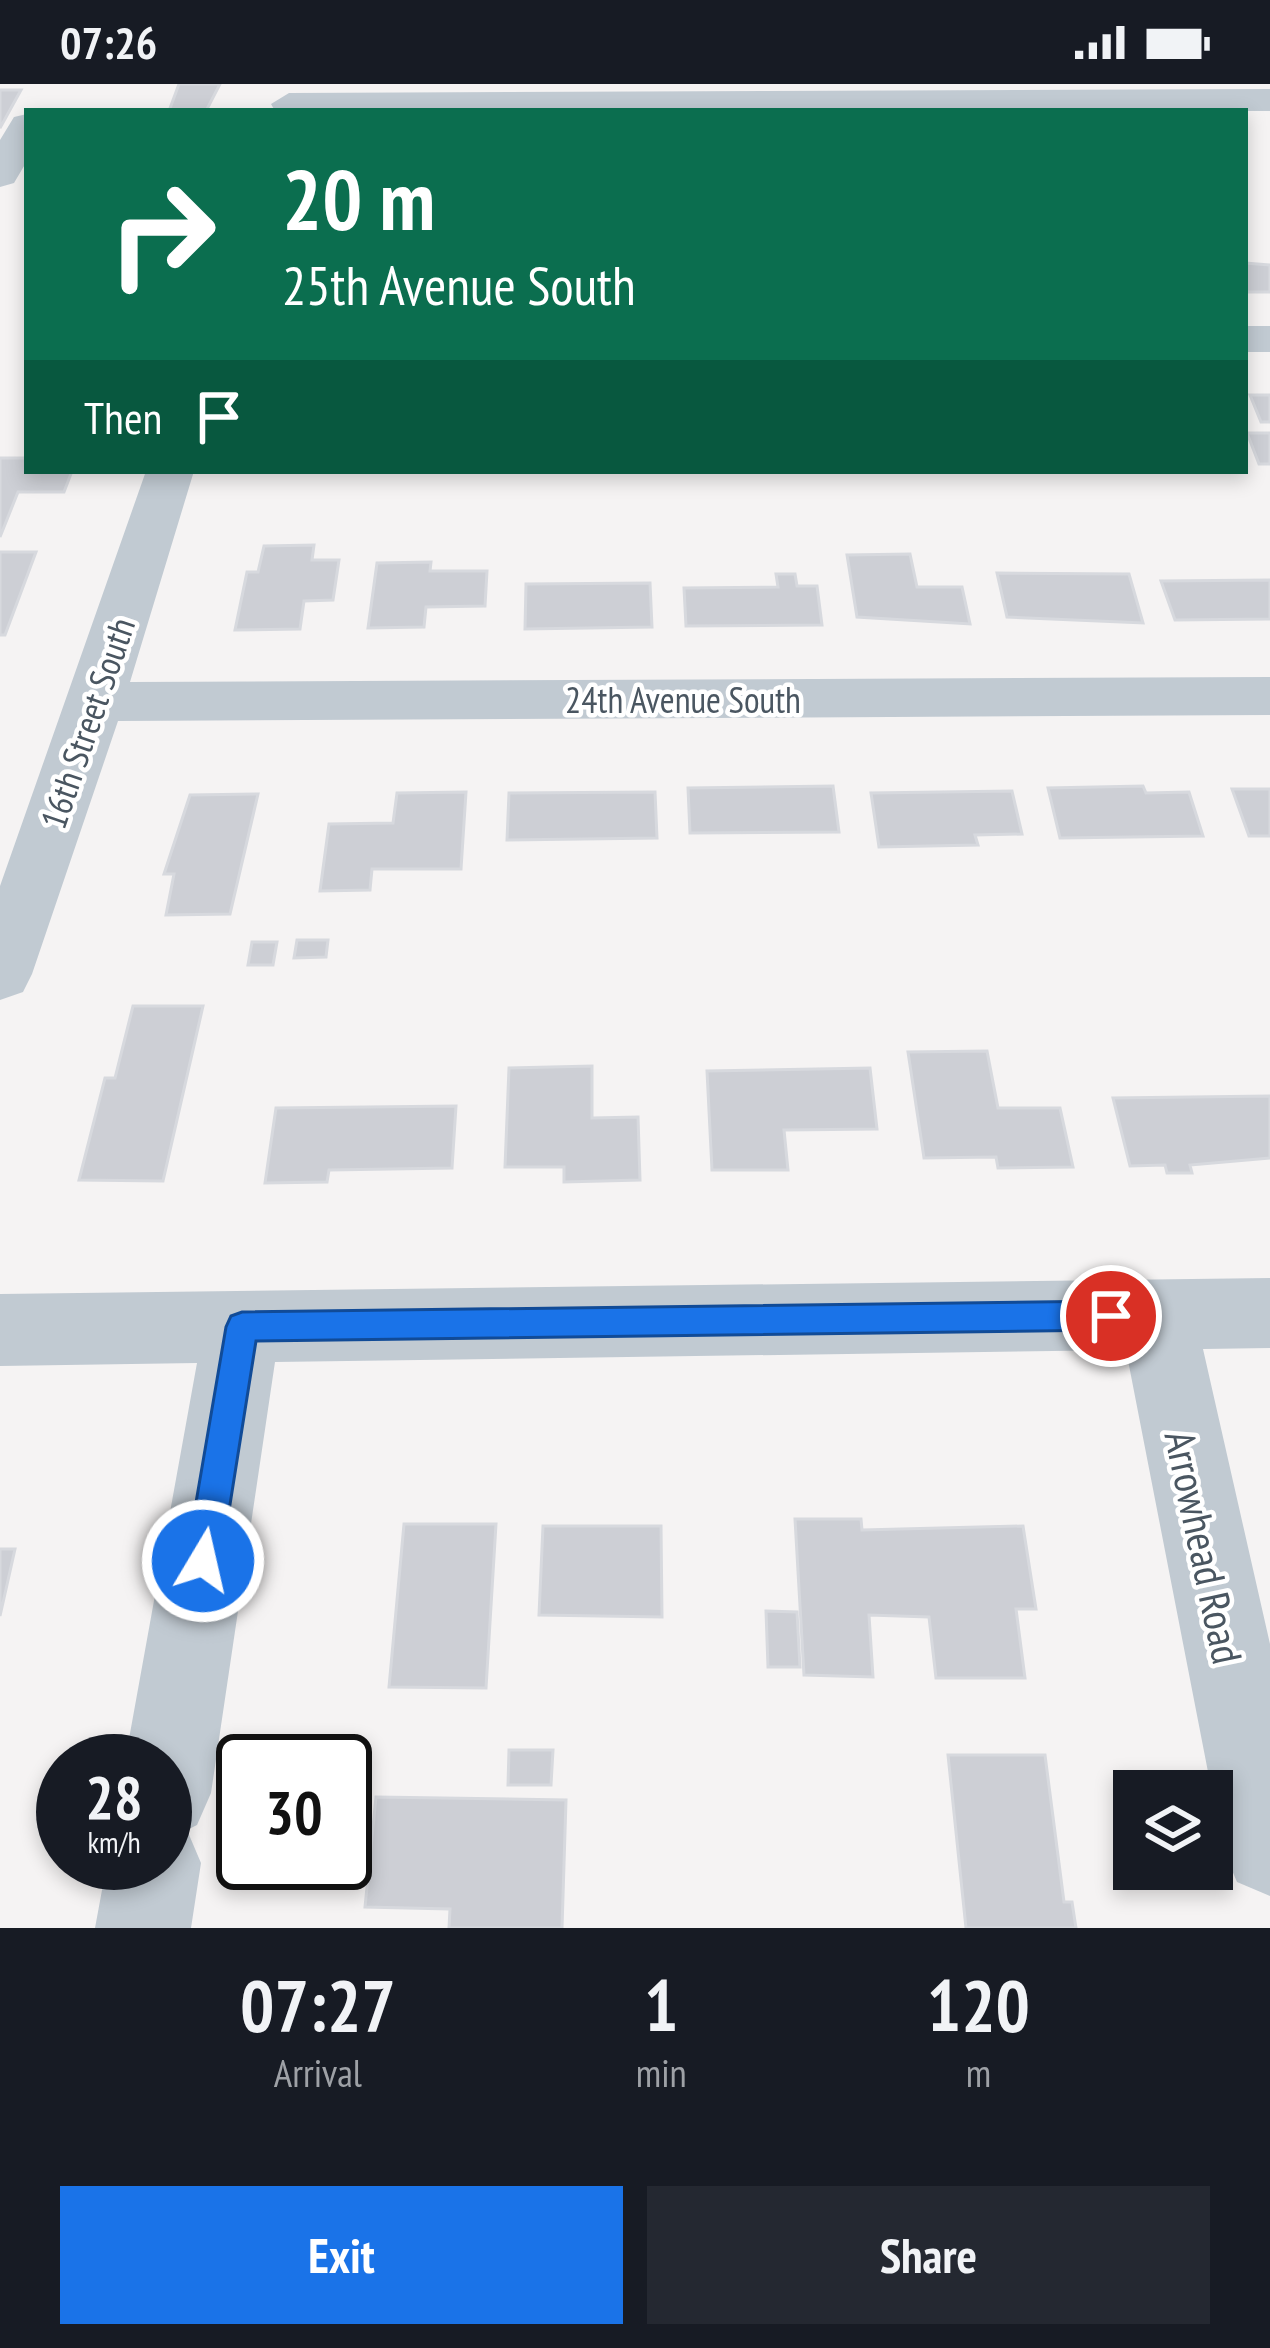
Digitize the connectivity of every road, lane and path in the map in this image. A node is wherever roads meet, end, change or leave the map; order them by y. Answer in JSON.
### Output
{"nodes":[{"id":1,"x":290,"y":100,"type":"edge"},
{"id":2,"x":1270,"y":100,"type":"edge"},
{"id":3,"x":24,"y":132,"type":"edge"},
{"id":4,"x":0,"y":175,"type":"edge"},
{"id":5,"x":169,"y":474,"type":"edge"},
{"id":6,"x":1270,"y":696,"type":"edge"},
{"id":7,"x":96,"y":702,"type":"junction"},
{"id":8,"x":0,"y":974,"type":"edge"},
{"id":9,"x":1270,"y":1313,"type":"edge"},
{"id":10,"x":1157,"y":1315,"type":"junction"},
{"id":11,"x":242,"y":1327,"type":"junction"},
{"id":12,"x":0,"y":1330,"type":"edge"},
{"id":13,"x":175,"y":1734,"type":"edge"},
{"id":14,"x":1270,"y":1849,"type":"edge"},
{"id":15,"x":149,"y":1890,"type":"edge"},
{"id":16,"x":143,"y":1928,"type":"edge"}],
"edges":[{"from":1,"to":2,"type":"street"},
{"from":3,"to":4,"type":"street"},
{"from":5,"to":7,"type":"street","name":"16th Street South"},
{"from":6,"to":7,"type":"street","name":"24th Avenue South"},
{"from":7,"to":8,"type":"street","name":"16th Street South"},
{"from":9,"to":10,"type":"street"},
{"from":10,"to":11,"type":"street"},
{"from":10,"to":14,"type":"street","name":"Arrowhead Road"},
{"from":11,"to":12,"type":"street"},
{"from":11,"to":13,"type":"street"},
{"from":15,"to":16,"type":"street"}]}
